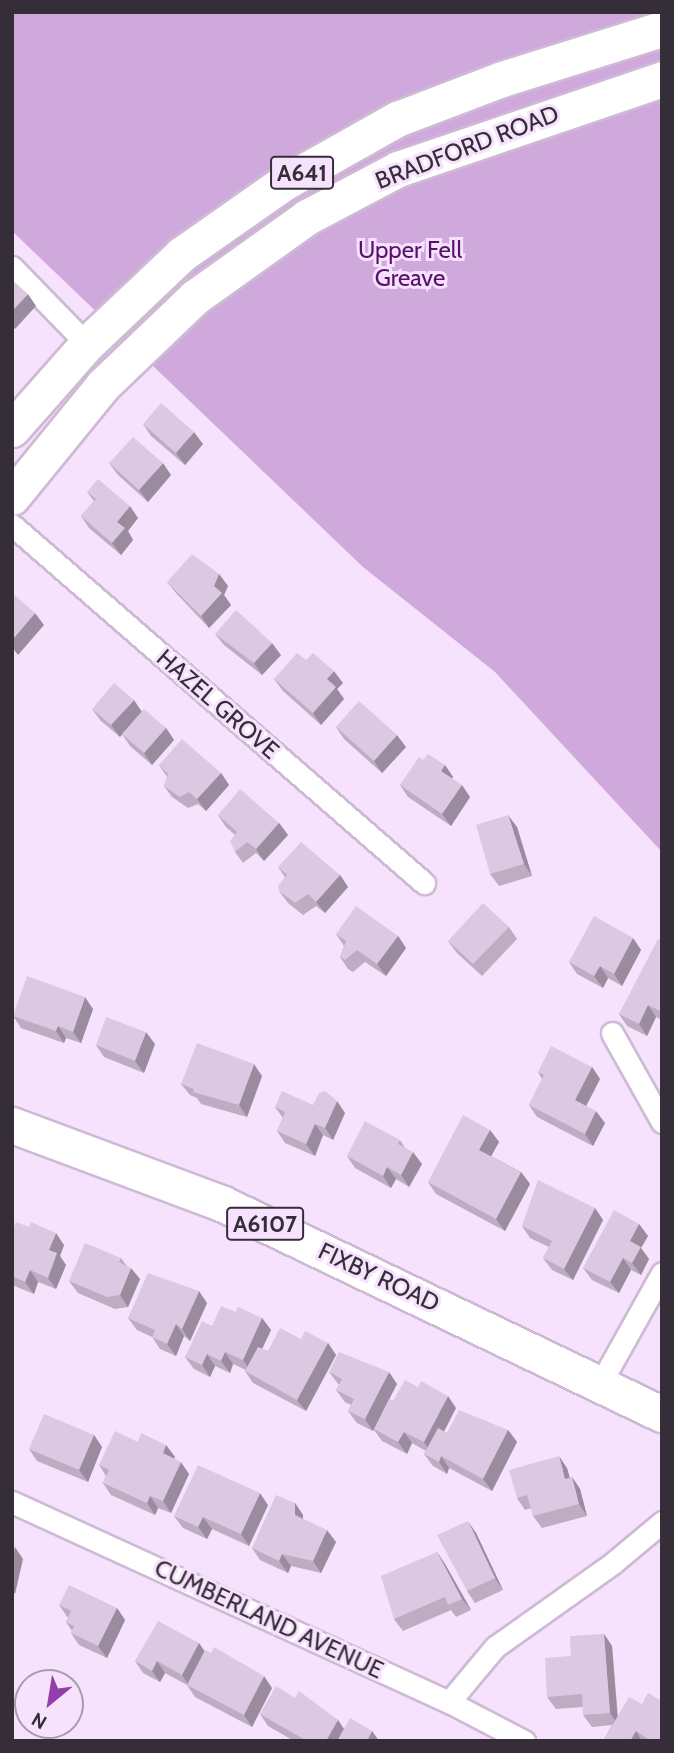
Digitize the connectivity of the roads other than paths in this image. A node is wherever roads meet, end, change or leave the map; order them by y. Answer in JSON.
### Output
{"nodes":[{"id":1,"x":662,"y":29,"type":"edge"},
{"id":2,"x":662,"y":79,"type":"edge"},
{"id":3,"x":12,"y":267,"type":"edge"},
{"id":4,"x":87,"y":344,"type":"junction"},
{"id":5,"x":12,"y":429,"type":"edge"},
{"id":6,"x":12,"y":497,"type":"edge"},
{"id":7,"x":12,"y":525,"type":"edge"},
{"id":8,"x":424,"y":883,"type":"dead end"},
{"id":9,"x":612,"y":1033,"type":"dead end"},
{"id":10,"x":662,"y":1122,"type":"edge"},
{"id":11,"x":12,"y":1125,"type":"edge"},
{"id":12,"x":662,"y":1273,"type":"edge"},
{"id":13,"x":600,"y":1384,"type":"junction"},
{"id":14,"x":662,"y":1413,"type":"edge"},
{"id":15,"x":12,"y":1502,"type":"edge"},
{"id":16,"x":662,"y":1522,"type":"edge"},
{"id":17,"x":449,"y":1702,"type":"junction"},
{"id":18,"x":524,"y":1741,"type":"edge"}],
"edges":[{"from":1,"to":4,"type":"main road","name":"BRADFORD ROAD","number":"A641"},
{"from":2,"to":6,"type":"main road","name":"BRADFORD ROAD","number":"A641"},
{"from":3,"to":4,"type":"street"},
{"from":4,"to":5,"type":"main road","name":"BRADFORD ROAD","number":"A641"},
{"from":7,"to":8,"type":"street","name":"HAZEL GROVE"},
{"from":9,"to":10,"type":"street"},
{"from":11,"to":13,"type":"main road","name":"FIXBY ROAD","number":"A6107"},
{"from":12,"to":13,"type":"street"},
{"from":13,"to":14,"type":"main road","name":"FIXBY ROAD","number":"A6107"},
{"from":15,"to":17,"type":"street","name":"CUMBERLAND AVENUE"},
{"from":16,"to":17,"type":"street"},
{"from":17,"to":18,"type":"street","name":"CUMBERLAND AVENUE"}]}
